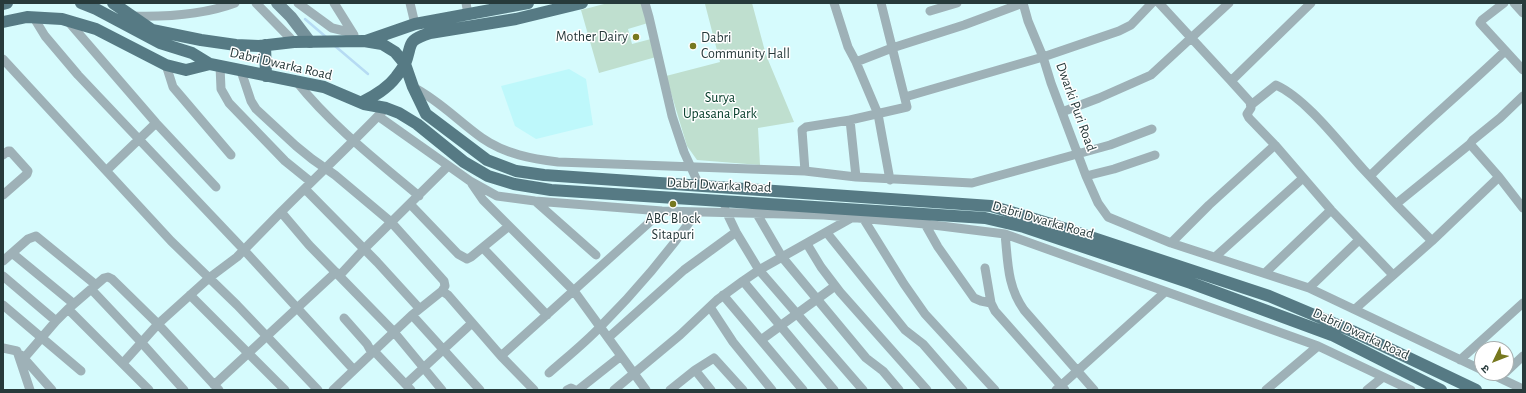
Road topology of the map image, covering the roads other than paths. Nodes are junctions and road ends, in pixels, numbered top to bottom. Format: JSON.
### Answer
{"nodes":[{"id":1,"x":7,"y":3,"type":"edge"},
{"id":2,"x":82,"y":3,"type":"edge"},
{"id":3,"x":113,"y":3,"type":"edge"},
{"id":4,"x":235,"y":3,"type":"edge"},
{"id":5,"x":256,"y":3,"type":"edge"},
{"id":6,"x":277,"y":3,"type":"edge"},
{"id":7,"x":298,"y":3,"type":"edge"},
{"id":8,"x":334,"y":3,"type":"edge"},
{"id":9,"x":410,"y":3,"type":"edge"},
{"id":10,"x":528,"y":3,"type":"edge"},
{"id":11,"x":582,"y":3,"type":"edge"},
{"id":12,"x":645,"y":3,"type":"edge"},
{"id":13,"x":834,"y":3,"type":"edge"},
{"id":14,"x":881,"y":3,"type":"edge"},
{"id":15,"x":957,"y":3,"type":"edge"},
{"id":16,"x":1023,"y":3,"type":"edge"},
{"id":17,"x":1152,"y":3,"type":"edge"},
{"id":18,"x":1159,"y":3,"type":"edge"},
{"id":19,"x":1229,"y":3,"type":"edge"},
{"id":20,"x":1311,"y":3,"type":"edge"},
{"id":21,"x":1504,"y":3,"type":"edge"},
{"id":22,"x":1514,"y":3,"type":"edge"},
{"id":23,"x":3,"y":4,"type":"edge"},
{"id":24,"x":467,"y":8,"type":"edge"},
{"id":25,"x":130,"y":11,"type":"edge"},
{"id":26,"x":930,"y":11,"type":"dead end"},
{"id":27,"x":1523,"y":13,"type":"edge"},
{"id":28,"x":34,"y":18,"type":"junction"},
{"id":29,"x":67,"y":20,"type":"junction"},
{"id":30,"x":3,"y":22,"type":"edge"},
{"id":31,"x":415,"y":24,"type":"junction"},
{"id":32,"x":1192,"y":38,"type":"junction"},
{"id":33,"x":357,"y":39,"type":"junction"},
{"id":34,"x":294,"y":42,"type":"junction"},
{"id":35,"x":312,"y":42,"type":"junction"},
{"id":36,"x":265,"y":45,"type":"junction"},
{"id":37,"x":890,"y":49,"type":"junction"},
{"id":38,"x":1505,"y":51,"type":"junction"},
{"id":39,"x":1043,"y":57,"type":"junction"},
{"id":40,"x":3,"y":59,"type":"edge"},
{"id":41,"x":856,"y":62,"type":"junction"},
{"id":42,"x":405,"y":64,"type":"junction"},
{"id":43,"x":166,"y":65,"type":"junction"},
{"id":44,"x":215,"y":65,"type":"junction"},
{"id":45,"x":1523,"y":70,"type":"edge"},
{"id":46,"x":242,"y":71,"type":"junction"},
{"id":47,"x":266,"y":76,"type":"junction"},
{"id":48,"x":296,"y":81,"type":"junction"},
{"id":49,"x":1231,"y":81,"type":"junction"},
{"id":50,"x":413,"y":87,"type":"junction"},
{"id":51,"x":1523,"y":96,"type":"edge"},
{"id":52,"x":905,"y":97,"type":"junction"},
{"id":53,"x":362,"y":102,"type":"junction"},
{"id":54,"x":1251,"y":105,"type":"junction"},
{"id":55,"x":382,"y":112,"type":"junction"},
{"id":56,"x":1062,"y":112,"type":"junction"},
{"id":57,"x":878,"y":114,"type":"junction"},
{"id":58,"x":850,"y":120,"type":"junction"},
{"id":59,"x":156,"y":123,"type":"junction"},
{"id":60,"x":1152,"y":129,"type":"dead end"},
{"id":61,"x":138,"y":139,"type":"junction"},
{"id":62,"x":354,"y":141,"type":"junction"},
{"id":63,"x":1470,"y":144,"type":"junction"},
{"id":64,"x":1275,"y":145,"type":"junction"},
{"id":65,"x":1078,"y":154,"type":"junction"},
{"id":66,"x":3,"y":155,"type":"edge"},
{"id":67,"x":231,"y":155,"type":"dead end"},
{"id":68,"x":1154,"y":155,"type":"dead end"},
{"id":69,"x":448,"y":166,"type":"junction"},
{"id":70,"x":691,"y":167,"type":"junction"},
{"id":71,"x":326,"y":169,"type":"junction"},
{"id":72,"x":107,"y":170,"type":"junction"},
{"id":73,"x":805,"y":171,"type":"junction"},
{"id":74,"x":1086,"y":176,"type":"junction"},
{"id":75,"x":1370,"y":176,"type":"junction"},
{"id":76,"x":856,"y":177,"type":"junction"},
{"id":77,"x":1499,"y":177,"type":"junction"},
{"id":78,"x":1303,"y":178,"type":"junction"},
{"id":79,"x":890,"y":180,"type":"junction"},
{"id":80,"x":470,"y":182,"type":"junction"},
{"id":81,"x":308,"y":185,"type":"junction"},
{"id":82,"x":699,"y":185,"type":"junction"},
{"id":83,"x":216,"y":187,"type":"dead end"},
{"id":84,"x":3,"y":195,"type":"edge"},
{"id":85,"x":419,"y":196,"type":"junction"},
{"id":86,"x":723,"y":200,"type":"junction"},
{"id":87,"x":536,"y":201,"type":"junction"},
{"id":88,"x":410,"y":204,"type":"junction"},
{"id":89,"x":1396,"y":204,"type":"junction"},
{"id":90,"x":1523,"y":208,"type":"edge"},
{"id":91,"x":1332,"y":210,"type":"junction"},
{"id":92,"x":662,"y":211,"type":"junction"},
{"id":93,"x":281,"y":212,"type":"junction"},
{"id":94,"x":697,"y":212,"type":"junction"},
{"id":95,"x":726,"y":213,"type":"junction"},
{"id":96,"x":757,"y":214,"type":"junction"},
{"id":97,"x":853,"y":217,"type":"junction"},
{"id":98,"x":863,"y":218,"type":"junction"},
{"id":99,"x":391,"y":222,"type":"junction"},
{"id":100,"x":925,"y":224,"type":"junction"},
{"id":101,"x":509,"y":226,"type":"junction"},
{"id":102,"x":736,"y":232,"type":"junction"},
{"id":103,"x":827,"y":233,"type":"junction"},
{"id":104,"x":1004,"y":234,"type":"junction"},
{"id":105,"x":1359,"y":240,"type":"junction"},
{"id":106,"x":1432,"y":241,"type":"junction"},
{"id":107,"x":1171,"y":243,"type":"junction"},
{"id":108,"x":807,"y":244,"type":"junction"},
{"id":109,"x":483,"y":248,"type":"junction"},
{"id":110,"x":364,"y":249,"type":"junction"},
{"id":111,"x":244,"y":250,"type":"junction"},
{"id":112,"x":12,"y":253,"type":"junction"},
{"id":113,"x":596,"y":255,"type":"dead end"},
{"id":114,"x":782,"y":257,"type":"junction"},
{"id":115,"x":1216,"y":257,"type":"junction"},
{"id":116,"x":3,"y":261,"type":"edge"},
{"id":117,"x":985,"y":268,"type":"dead end"},
{"id":118,"x":759,"y":270,"type":"junction"},
{"id":119,"x":1265,"y":273,"type":"junction"},
{"id":120,"x":196,"y":274,"type":"dead end"},
{"id":121,"x":338,"y":274,"type":"junction"},
{"id":122,"x":1394,"y":275,"type":"junction"},
{"id":123,"x":3,"y":276,"type":"edge"},
{"id":124,"x":209,"y":278,"type":"junction"},
{"id":125,"x":743,"y":281,"type":"junction"},
{"id":126,"x":835,"y":286,"type":"junction"},
{"id":127,"x":93,"y":287,"type":"junction"},
{"id":128,"x":1309,"y":288,"type":"junction"},
{"id":129,"x":442,"y":291,"type":"junction"},
{"id":130,"x":574,"y":291,"type":"junction"},
{"id":131,"x":1165,"y":292,"type":"junction"},
{"id":132,"x":190,"y":295,"type":"junction"},
{"id":133,"x":723,"y":295,"type":"junction"},
{"id":134,"x":817,"y":300,"type":"junction"},
{"id":135,"x":991,"y":303,"type":"junction"},
{"id":136,"x":1523,"y":303,"type":"edge"},
{"id":137,"x":3,"y":305,"type":"edge"},
{"id":138,"x":71,"y":307,"type":"junction"},
{"id":139,"x":710,"y":307,"type":"junction"},
{"id":140,"x":419,"y":308,"type":"junction"},
{"id":141,"x":296,"y":309,"type":"junction"},
{"id":142,"x":1355,"y":309,"type":"junction"},
{"id":143,"x":798,"y":313,"type":"junction"},
{"id":144,"x":412,"y":315,"type":"junction"},
{"id":145,"x":547,"y":315,"type":"junction"},
{"id":146,"x":344,"y":318,"type":"dead end"},
{"id":147,"x":56,"y":321,"type":"junction"},
{"id":148,"x":472,"y":323,"type":"junction"},
{"id":149,"x":158,"y":324,"type":"junction"},
{"id":150,"x":780,"y":326,"type":"junction"},
{"id":151,"x":600,"y":327,"type":"junction"},
{"id":152,"x":394,"y":332,"type":"junction"},
{"id":153,"x":267,"y":336,"type":"junction"},
{"id":154,"x":42,"y":338,"type":"junction"},
{"id":155,"x":608,"y":338,"type":"junction"},
{"id":156,"x":761,"y":340,"type":"junction"},
{"id":157,"x":141,"y":342,"type":"junction"},
{"id":158,"x":1318,"y":346,"type":"junction"},
{"id":159,"x":3,"y":348,"type":"edge"},
{"id":160,"x":443,"y":349,"type":"junction"},
{"id":161,"x":17,"y":351,"type":"junction"},
{"id":162,"x":373,"y":352,"type":"junction"},
{"id":163,"x":248,"y":353,"type":"junction"},
{"id":164,"x":501,"y":356,"type":"junction"},
{"id":165,"x":621,"y":356,"type":"junction"},
{"id":166,"x":1523,"y":356,"type":"edge"},
{"id":167,"x":25,"y":357,"type":"junction"},
{"id":168,"x":1460,"y":360,"type":"junction"},
{"id":169,"x":123,"y":363,"type":"junction"},
{"id":170,"x":1514,"y":365,"type":"edge"},
{"id":171,"x":1474,"y":366,"type":"edge"},
{"id":172,"x":424,"y":367,"type":"junction"},
{"id":173,"x":354,"y":370,"type":"junction"},
{"id":174,"x":695,"y":370,"type":"junction"},
{"id":175,"x":81,"y":371,"type":"dead end"},
{"id":176,"x":1077,"y":371,"type":"junction"},
{"id":177,"x":549,"y":374,"type":"dead end"},
{"id":178,"x":634,"y":374,"type":"junction"},
{"id":179,"x":1383,"y":376,"type":"junction"},
{"id":180,"x":1513,"y":381,"type":"edge"},
{"id":181,"x":216,"y":387,"type":"edge"},
{"id":182,"x":409,"y":387,"type":"edge"},
{"id":183,"x":1061,"y":388,"type":"edge"},
{"id":184,"x":336,"y":389,"type":"edge"},
{"id":185,"x":1523,"y":389,"type":"edge"},
{"id":186,"x":30,"y":390,"type":"edge"},
{"id":187,"x":52,"y":390,"type":"edge"},
{"id":188,"x":150,"y":390,"type":"edge"},
{"id":189,"x":184,"y":390,"type":"edge"},
{"id":190,"x":285,"y":390,"type":"edge"},
{"id":191,"x":318,"y":390,"type":"edge"},
{"id":192,"x":442,"y":390,"type":"edge"},
{"id":193,"x":480,"y":390,"type":"edge"},
{"id":194,"x":534,"y":390,"type":"edge"},
{"id":195,"x":566,"y":390,"type":"edge"},
{"id":196,"x":575,"y":390,"type":"edge"},
{"id":197,"x":578,"y":390,"type":"edge"},
{"id":198,"x":614,"y":390,"type":"edge"},
{"id":199,"x":646,"y":390,"type":"edge"},
{"id":200,"x":670,"y":390,"type":"edge"},
{"id":201,"x":711,"y":390,"type":"edge"},
{"id":202,"x":743,"y":390,"type":"edge"},
{"id":203,"x":772,"y":390,"type":"edge"},
{"id":204,"x":803,"y":390,"type":"edge"},
{"id":205,"x":834,"y":390,"type":"edge"},
{"id":206,"x":863,"y":390,"type":"edge"},
{"id":207,"x":899,"y":390,"type":"edge"},
{"id":208,"x":927,"y":390,"type":"edge"},
{"id":209,"x":963,"y":390,"type":"edge"},
{"id":210,"x":995,"y":390,"type":"edge"},
{"id":211,"x":1094,"y":390,"type":"edge"},
{"id":212,"x":1266,"y":390,"type":"edge"},
{"id":213,"x":1367,"y":390,"type":"edge"},
{"id":214,"x":1411,"y":390,"type":"edge"},
{"id":215,"x":1441,"y":390,"type":"edge"},
{"id":216,"x":1476,"y":390,"type":"edge"}],
"edges":[{"from":1,"to":23,"type":"main road"},
{"from":2,"to":44,"type":"main road"},
{"from":3,"to":25,"type":"main road"},
{"from":4,"to":25,"type":"street"},
{"from":5,"to":34,"type":"street"},
{"from":6,"to":35,"type":"street"},
{"from":7,"to":33,"type":"street"},
{"from":8,"to":33,"type":"street"},
{"from":9,"to":31,"type":"street"},
{"from":10,"to":24,"type":"main road"},
{"from":11,"to":42,"type":"main road"},
{"from":12,"to":70,"type":"street"},
{"from":13,"to":41,"type":"street"},
{"from":14,"to":37,"type":"street"},
{"from":15,"to":26,"type":"street"},
{"from":16,"to":37,"type":"street"},
{"from":16,"to":39,"type":"street","name":"Dwarki Puri Road"},
{"from":17,"to":39,"type":"street"},
{"from":18,"to":32,"type":"street"},
{"from":19,"to":32,"type":"street"},
{"from":20,"to":49,"type":"street"},
{"from":21,"to":38,"type":"street"},
{"from":22,"to":27,"type":"street"},
{"from":24,"to":31,"type":"main road"},
{"from":25,"to":36,"type":"main road"},
{"from":28,"to":29,"type":"main road","name":"Dabri Dwarka Road"},
{"from":28,"to":30,"type":"main road","name":"Dabri Dwarka Road"},
{"from":28,"to":61,"type":"street"},
{"from":29,"to":43,"type":"main road","name":"Dabri Dwarka Road"},
{"from":29,"to":59,"type":"street"},
{"from":31,"to":33,"type":"main road"},
{"from":32,"to":49,"type":"street"},
{"from":32,"to":56,"type":"street"},
{"from":33,"to":35,"type":"main road"},
{"from":33,"to":42,"type":"main road","name":"Dabri Dwarka Road"},
{"from":34,"to":35,"type":"main road"},
{"from":34,"to":36,"type":"main road"},
{"from":36,"to":47,"type":"main road"},
{"from":37,"to":41,"type":"street"},
{"from":37,"to":52,"type":"street"},
{"from":38,"to":45,"type":"street"},
{"from":38,"to":75,"type":"street"},
{"from":39,"to":52,"type":"street"},
{"from":39,"to":56,"type":"street","name":"Dwarki Puri Road"},
{"from":40,"to":72,"type":"street"},
{"from":41,"to":57,"type":"street"},
{"from":42,"to":50,"type":"main road","name":"Dabri Dwarka Road"},
{"from":42,"to":53,"type":"main road"},
{"from":43,"to":44,"type":"main road","name":"Dabri Dwarka Road"},
{"from":43,"to":67,"type":"street"},
{"from":44,"to":46,"type":"main road","name":"Dabri Dwarka Road"},
{"from":44,"to":81,"type":"street"},
{"from":46,"to":47,"type":"main road","name":"Dabri Dwarka Road"},
{"from":46,"to":71,"type":"street"},
{"from":47,"to":48,"type":"main road","name":"Dabri Dwarka Road"},
{"from":48,"to":53,"type":"main road","name":"Dabri Dwarka Road"},
{"from":48,"to":62,"type":"street"},
{"from":49,"to":54,"type":"street"},
{"from":50,"to":70,"type":"street"},
{"from":50,"to":82,"type":"main road","name":"Dabri Dwarka Road"},
{"from":51,"to":63,"type":"street"},
{"from":52,"to":57,"type":"street"},
{"from":53,"to":55,"type":"main road","name":"Dabri Dwarka Road"},
{"from":54,"to":64,"type":"street"},
{"from":54,"to":75,"type":"street"},
{"from":55,"to":62,"type":"street"},
{"from":55,"to":69,"type":"street"},
{"from":55,"to":86,"type":"main road","name":"Dabri Dwarka Road"},
{"from":56,"to":65,"type":"street","name":"Dwarki Puri Road"},
{"from":57,"to":58,"type":"street"},
{"from":57,"to":79,"type":"street"},
{"from":58,"to":73,"type":"street"},
{"from":58,"to":76,"type":"street"},
{"from":59,"to":61,"type":"street"},
{"from":59,"to":83,"type":"street"},
{"from":60,"to":65,"type":"street"},
{"from":61,"to":72,"type":"street"},
{"from":61,"to":111,"type":"street"},
{"from":62,"to":71,"type":"street"},
{"from":62,"to":85,"type":"street"},
{"from":63,"to":77,"type":"street"},
{"from":63,"to":89,"type":"street"},
{"from":64,"to":78,"type":"street"},
{"from":64,"to":107,"type":"street"},
{"from":65,"to":74,"type":"street","name":"Dwarki Puri Road"},
{"from":65,"to":79,"type":"street"},
{"from":66,"to":84,"type":"street"},
{"from":68,"to":74,"type":"street"},
{"from":69,"to":80,"type":"street"},
{"from":69,"to":85,"type":"street"},
{"from":70,"to":73,"type":"street"},
{"from":70,"to":82,"type":"street"},
{"from":71,"to":81,"type":"street"},
{"from":71,"to":99,"type":"street"},
{"from":72,"to":124,"type":"street"},
{"from":73,"to":76,"type":"street"},
{"from":74,"to":107,"type":"street","name":"Dwarki Puri Road"},
{"from":75,"to":89,"type":"street"},
{"from":76,"to":79,"type":"street"},
{"from":77,"to":90,"type":"street"},
{"from":77,"to":106,"type":"street"},
{"from":78,"to":91,"type":"street"},
{"from":78,"to":115,"type":"street"},
{"from":80,"to":87,"type":"street"},
{"from":80,"to":101,"type":"street"},
{"from":81,"to":93,"type":"street"},
{"from":81,"to":110,"type":"street"},
{"from":82,"to":216,"type":"main road","name":"Dabri Dwarka Road"},
{"from":85,"to":88,"type":"street"},
{"from":86,"to":95,"type":"street"},
{"from":86,"to":215,"type":"main road","name":"Dabri Dwarka Road"},
{"from":87,"to":92,"type":"street"},
{"from":87,"to":113,"type":"street"},
{"from":88,"to":99,"type":"street"},
{"from":88,"to":109,"type":"street"},
{"from":89,"to":106,"type":"street"},
{"from":91,"to":105,"type":"street"},
{"from":91,"to":119,"type":"street"},
{"from":92,"to":94,"type":"street"},
{"from":92,"to":130,"type":"street"},
{"from":93,"to":111,"type":"street"},
{"from":93,"to":121,"type":"street"},
{"from":94,"to":95,"type":"street"},
{"from":94,"to":151,"type":"street"},
{"from":95,"to":96,"type":"street"},
{"from":95,"to":102,"type":"street"},
{"from":96,"to":97,"type":"street"},
{"from":96,"to":114,"type":"street"},
{"from":97,"to":98,"type":"street"},
{"from":97,"to":103,"type":"street"},
{"from":98,"to":100,"type":"street"},
{"from":98,"to":210,"type":"street"},
{"from":99,"to":110,"type":"street"},
{"from":99,"to":129,"type":"street"},
{"from":100,"to":104,"type":"street"},
{"from":100,"to":135,"type":"street"},
{"from":101,"to":109,"type":"street"},
{"from":101,"to":130,"type":"street"},
{"from":102,"to":118,"type":"street"},
{"from":102,"to":155,"type":"street"},
{"from":103,"to":108,"type":"street"},
{"from":103,"to":209,"type":"street"},
{"from":104,"to":131,"type":"street"},
{"from":104,"to":176,"type":"street"},
{"from":105,"to":122,"type":"street"},
{"from":105,"to":128,"type":"street"},
{"from":106,"to":122,"type":"street"},
{"from":107,"to":115,"type":"street"},
{"from":108,"to":114,"type":"street"},
{"from":108,"to":126,"type":"street"},
{"from":109,"to":145,"type":"street"},
{"from":110,"to":121,"type":"street"},
{"from":110,"to":140,"type":"street"},
{"from":111,"to":124,"type":"street"},
{"from":111,"to":141,"type":"street"},
{"from":112,"to":116,"type":"street"},
{"from":112,"to":127,"type":"street"},
{"from":112,"to":138,"type":"street"},
{"from":114,"to":118,"type":"street"},
{"from":114,"to":134,"type":"street"},
{"from":115,"to":119,"type":"street"},
{"from":117,"to":135,"type":"street"},
{"from":118,"to":125,"type":"street"},
{"from":118,"to":143,"type":"street"},
{"from":119,"to":128,"type":"street"},
{"from":120,"to":124,"type":"street"},
{"from":121,"to":141,"type":"street"},
{"from":121,"to":152,"type":"street"},
{"from":122,"to":142,"type":"street"},
{"from":123,"to":147,"type":"street"},
{"from":124,"to":132,"type":"street"},
{"from":124,"to":153,"type":"street"},
{"from":125,"to":133,"type":"street"},
{"from":125,"to":150,"type":"street"},
{"from":126,"to":134,"type":"street"},
{"from":126,"to":208,"type":"street"},
{"from":127,"to":138,"type":"street"},
{"from":127,"to":149,"type":"street"},
{"from":127,"to":157,"type":"street"},
{"from":128,"to":142,"type":"street"},
{"from":129,"to":140,"type":"street"},
{"from":129,"to":148,"type":"street"},
{"from":130,"to":145,"type":"street"},
{"from":130,"to":151,"type":"street"},
{"from":131,"to":158,"type":"street"},
{"from":131,"to":176,"type":"street"},
{"from":132,"to":149,"type":"street"},
{"from":132,"to":163,"type":"street"},
{"from":133,"to":139,"type":"street"},
{"from":133,"to":156,"type":"street"},
{"from":134,"to":143,"type":"street"},
{"from":134,"to":207,"type":"street"},
{"from":135,"to":183,"type":"street"},
{"from":136,"to":168,"type":"street"},
{"from":137,"to":154,"type":"street"},
{"from":138,"to":147,"type":"street"},
{"from":138,"to":169,"type":"street"},
{"from":139,"to":178,"type":"street"},
{"from":139,"to":203,"type":"street"},
{"from":140,"to":144,"type":"street"},
{"from":141,"to":153,"type":"street"},
{"from":141,"to":173,"type":"street"},
{"from":142,"to":168,"type":"street"},
{"from":143,"to":150,"type":"street"},
{"from":143,"to":206,"type":"street"},
{"from":144,"to":152,"type":"street"},
{"from":144,"to":160,"type":"street"},
{"from":145,"to":164,"type":"street"},
{"from":146,"to":162,"type":"street"},
{"from":147,"to":154,"type":"street"},
{"from":148,"to":160,"type":"street"},
{"from":148,"to":164,"type":"street"},
{"from":149,"to":157,"type":"street"},
{"from":149,"to":181,"type":"street"},
{"from":150,"to":156,"type":"street"},
{"from":150,"to":205,"type":"street"},
{"from":151,"to":155,"type":"street"},
{"from":151,"to":177,"type":"street"},
{"from":152,"to":162,"type":"street"},
{"from":152,"to":172,"type":"street"},
{"from":153,"to":163,"type":"street"},
{"from":153,"to":191,"type":"street"},
{"from":154,"to":167,"type":"street"},
{"from":154,"to":175,"type":"street"},
{"from":155,"to":165,"type":"street"},
{"from":156,"to":204,"type":"street"},
{"from":157,"to":169,"type":"street"},
{"from":157,"to":189,"type":"street"},
{"from":158,"to":179,"type":"street"},
{"from":158,"to":212,"type":"street"},
{"from":159,"to":161,"type":"street"},
{"from":160,"to":172,"type":"street"},
{"from":160,"to":193,"type":"street"},
{"from":161,"to":167,"type":"street"},
{"from":161,"to":186,"type":"street"},
{"from":162,"to":173,"type":"street"},
{"from":162,"to":182,"type":"street"},
{"from":163,"to":181,"type":"street"},
{"from":163,"to":190,"type":"street"},
{"from":164,"to":194,"type":"street"},
{"from":165,"to":178,"type":"street"},
{"from":165,"to":197,"type":"street"},
{"from":166,"to":170,"type":"street"},
{"from":167,"to":187,"type":"street"},
{"from":168,"to":171,"type":"street"},
{"from":169,"to":188,"type":"street"},
{"from":172,"to":182,"type":"street"},
{"from":172,"to":192,"type":"street"},
{"from":173,"to":184,"type":"street"},
{"from":174,"to":200,"type":"street"},
{"from":174,"to":201,"type":"street"},
{"from":174,"to":202,"type":"street"},
{"from":176,"to":183,"type":"street"},
{"from":176,"to":211,"type":"street"},
{"from":178,"to":198,"type":"street"},
{"from":178,"to":199,"type":"street"},
{"from":179,"to":213,"type":"street"},
{"from":179,"to":214,"type":"street"},
{"from":180,"to":185,"type":"street"},
{"from":195,"to":196,"type":"street"}]}
